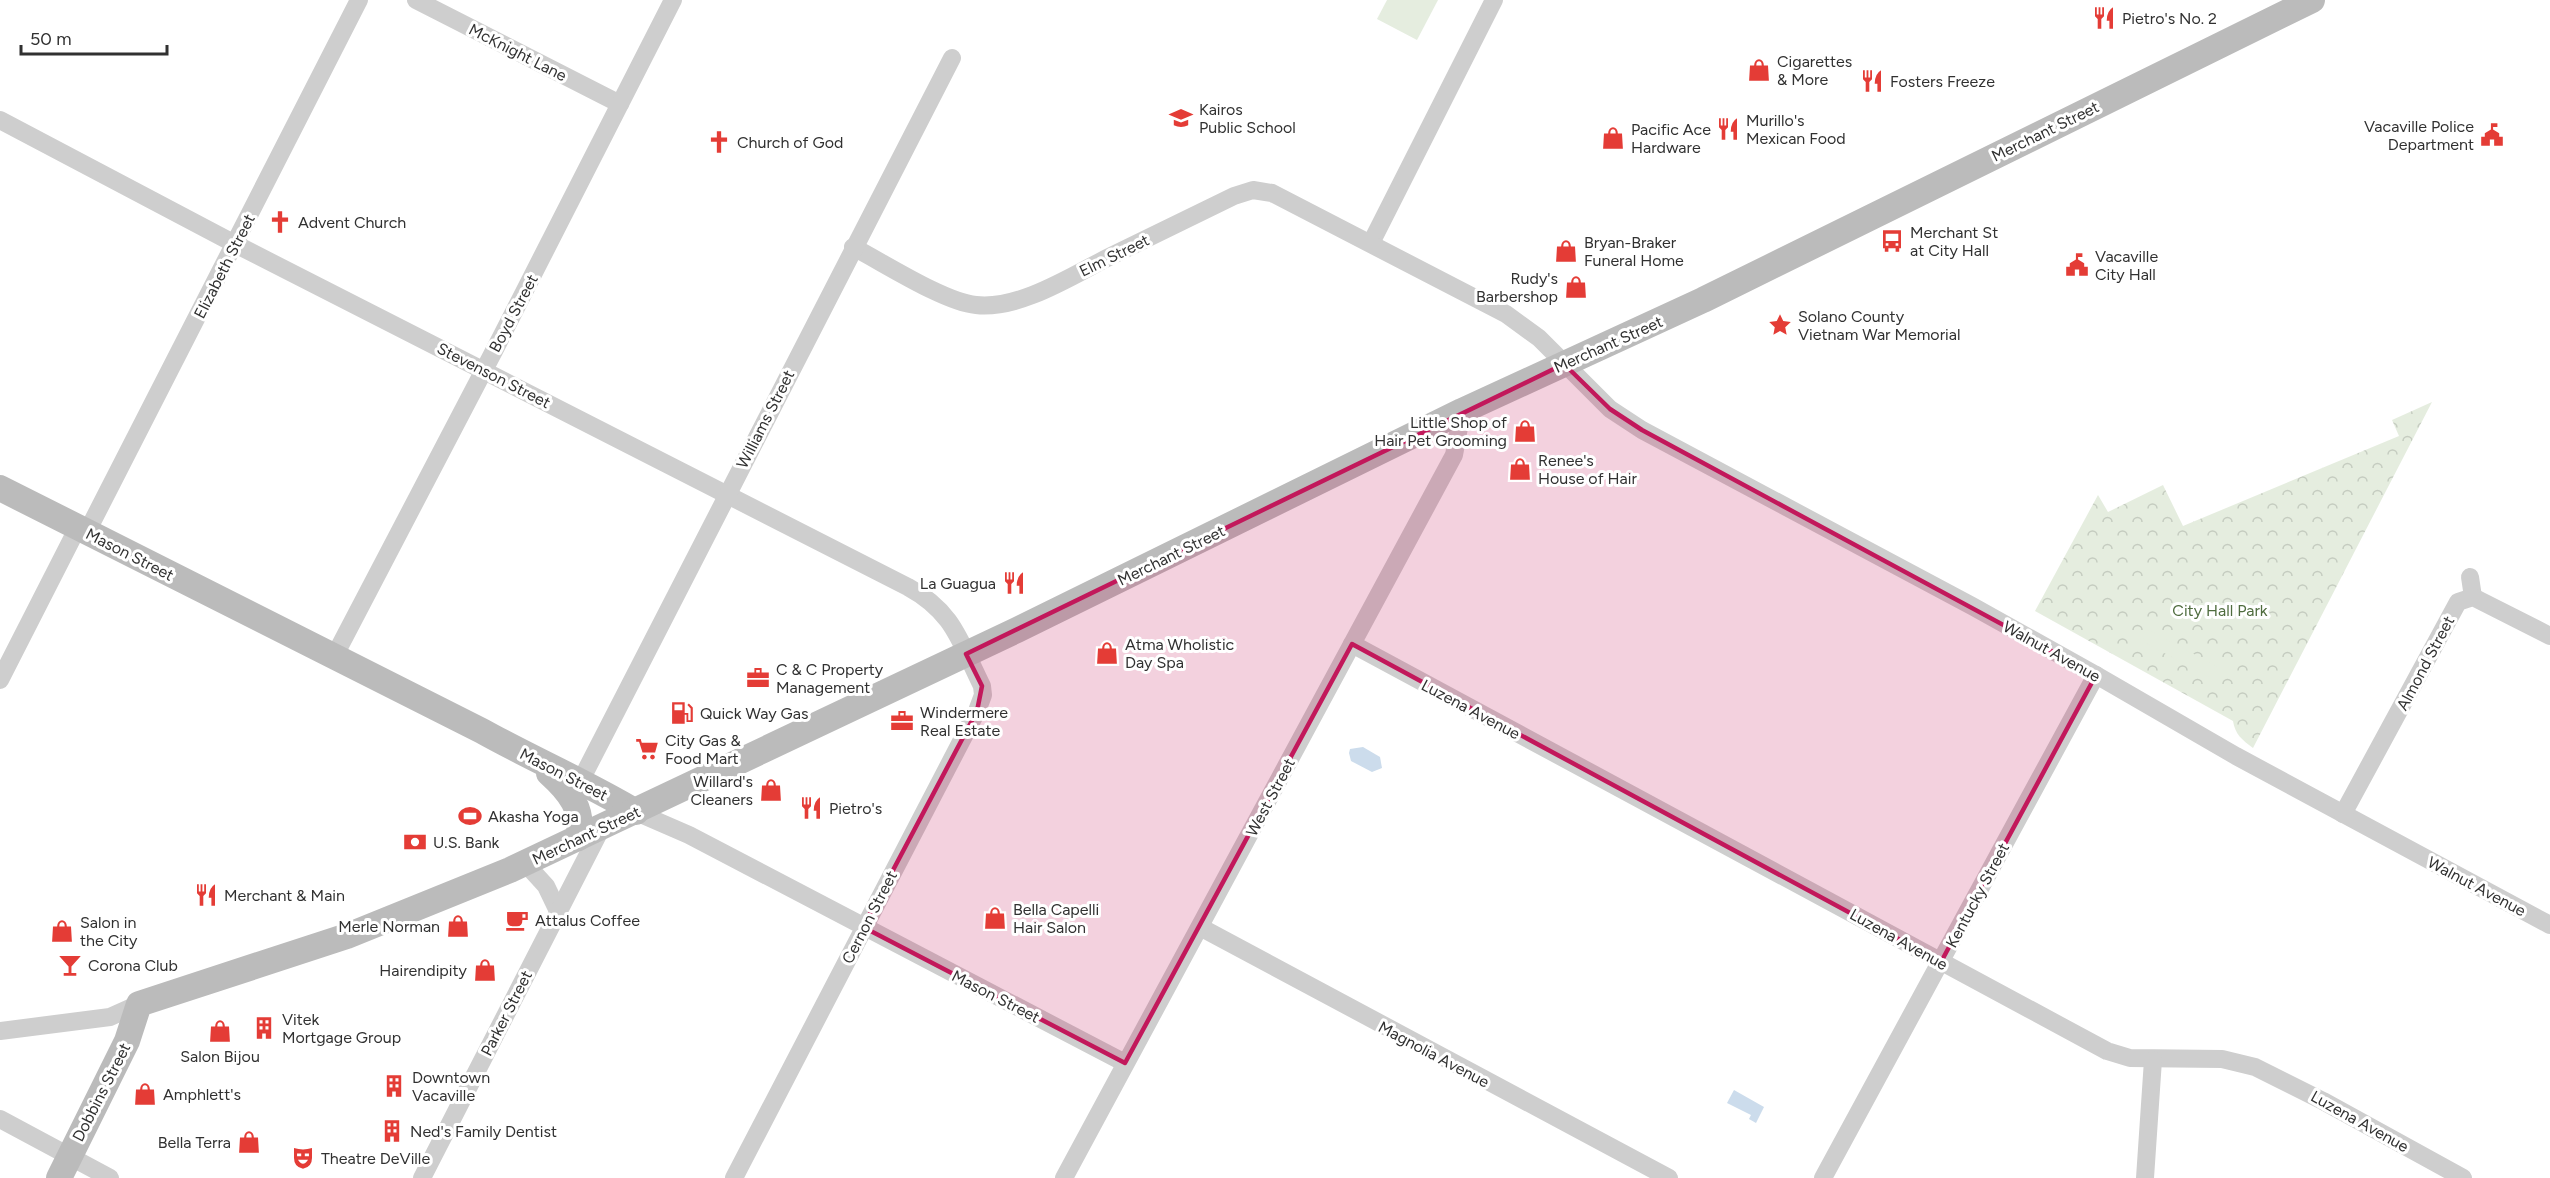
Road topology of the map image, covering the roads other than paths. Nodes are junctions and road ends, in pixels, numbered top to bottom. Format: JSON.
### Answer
{"nodes":[{"id":1,"x":359,"y":0,"type":"edge"},
{"id":2,"x":416,"y":0,"type":"edge"},
{"id":3,"x":673,"y":0,"type":"edge"},
{"id":4,"x":1494,"y":0,"type":"edge"},
{"id":5,"x":2312,"y":0,"type":"edge"},
{"id":6,"x":952,"y":58,"type":"dead end"},
{"id":7,"x":620,"y":104,"type":"junction"},
{"id":8,"x":0,"y":120,"type":"edge"},
{"id":9,"x":1371,"y":243,"type":"junction"},
{"id":10,"x":235,"y":244,"type":"junction"},
{"id":11,"x":853,"y":247,"type":"junction"},
{"id":12,"x":1564,"y":364,"type":"junction"},
{"id":13,"x":483,"y":369,"type":"junction"},
{"id":14,"x":1462,"y":411,"type":"junction"},
{"id":15,"x":0,"y":488,"type":"edge"},
{"id":16,"x":727,"y":494,"type":"junction"},
{"id":17,"x":83,"y":530,"type":"junction"},
{"id":18,"x":2470,"y":577,"type":"dead end"},
{"id":19,"x":2473,"y":597,"type":"junction"},
{"id":20,"x":2550,"y":636,"type":"edge"},
{"id":21,"x":1352,"y":644,"type":"junction"},
{"id":22,"x":966,"y":654,"type":"junction"},
{"id":23,"x":334,"y":657,"type":"junction"},
{"id":24,"x":2096,"y":675,"type":"junction"},
{"id":25,"x":0,"y":680,"type":"edge"},
{"id":26,"x":538,"y":762,"type":"junction"},
{"id":27,"x":580,"y":782,"type":"junction"},
{"id":28,"x":636,"y":812,"type":"junction"},
{"id":29,"x":2343,"y":814,"type":"junction"},
{"id":30,"x":602,"y":827,"type":"junction"},
{"id":31,"x":578,"y":838,"type":"junction"},
{"id":32,"x":525,"y":863,"type":"junction"},
{"id":33,"x":558,"y":911,"type":"junction"},
{"id":34,"x":2550,"y":925,"type":"edge"},
{"id":35,"x":863,"y":927,"type":"junction"},
{"id":36,"x":1200,"y":927,"type":"junction"},
{"id":37,"x":1941,"y":962,"type":"junction"},
{"id":38,"x":139,"y":1004,"type":"junction"},
{"id":39,"x":0,"y":1031,"type":"edge"},
{"id":40,"x":2153,"y":1060,"type":"junction"},
{"id":41,"x":1125,"y":1063,"type":"junction"},
{"id":42,"x":0,"y":1119,"type":"edge"},
{"id":43,"x":64,"y":1167,"type":"edge"},
{"id":44,"x":110,"y":1178,"type":"edge"},
{"id":45,"x":422,"y":1178,"type":"edge"},
{"id":46,"x":734,"y":1178,"type":"edge"},
{"id":47,"x":1064,"y":1178,"type":"edge"},
{"id":48,"x":1669,"y":1178,"type":"edge"},
{"id":49,"x":1823,"y":1178,"type":"edge"},
{"id":50,"x":2145,"y":1178,"type":"edge"},
{"id":51,"x":2463,"y":1178,"type":"edge"}],
"edges":[{"from":1,"to":10,"type":"street","name":"Elizabeth Street"},
{"from":2,"to":7,"type":"street","name":"McKnight Lane"},
{"from":3,"to":7,"type":"street","name":"Boyd Street"},
{"from":4,"to":9,"type":"street"},
{"from":5,"to":12,"type":"main road","name":"Merchant Street"},
{"from":6,"to":11,"type":"street","name":"Williams Street"},
{"from":7,"to":13,"type":"street","name":"Boyd Street"},
{"from":8,"to":10,"type":"street","name":"Stevenson Street"},
{"from":9,"to":11,"type":"street","name":"Elm Street"},
{"from":9,"to":12,"type":"street","name":"Elm Street"},
{"from":10,"to":13,"type":"street","name":"Stevenson Street"},
{"from":10,"to":17,"type":"street","name":"Elizabeth Street"},
{"from":11,"to":16,"type":"street","name":"Williams Street"},
{"from":12,"to":14,"type":"main road","name":"Merchant Street"},
{"from":12,"to":24,"type":"street","name":"Walnut Avenue"},
{"from":13,"to":16,"type":"street","name":"Stevenson Street"},
{"from":13,"to":23,"type":"street","name":"Boyd Street"},
{"from":14,"to":21,"type":"street","name":"West Street"},
{"from":14,"to":22,"type":"main road","name":"Merchant Street"},
{"from":15,"to":17,"type":"main road","name":"Mason Street"},
{"from":16,"to":22,"type":"street","name":"Stevenson Street"},
{"from":16,"to":27,"type":"street","name":"Williams Street"},
{"from":17,"to":23,"type":"main road","name":"Mason Street"},
{"from":17,"to":25,"type":"street","name":"Elizabeth Street"},
{"from":18,"to":19,"type":"street"},
{"from":19,"to":20,"type":"street"},
{"from":19,"to":29,"type":"street","name":"Almond Street"},
{"from":21,"to":36,"type":"street","name":"West Street"},
{"from":21,"to":37,"type":"street","name":"Luzena Avenue"},
{"from":22,"to":28,"type":"main road","name":"Merchant Street"},
{"from":22,"to":35,"type":"street","name":"Cernon Street"},
{"from":23,"to":26,"type":"main road","name":"Mason Street"},
{"from":24,"to":29,"type":"street","name":"Walnut Avenue"},
{"from":24,"to":37,"type":"street","name":"Kentucky Street"},
{"from":26,"to":27,"type":"main road","name":"Mason Street"},
{"from":26,"to":31,"type":"main road"},
{"from":27,"to":28,"type":"main road","name":"Mason Street"},
{"from":28,"to":30,"type":"main road","name":"Merchant Street"},
{"from":28,"to":35,"type":"street","name":"Mason Street"},
{"from":29,"to":34,"type":"street","name":"Walnut Avenue"},
{"from":30,"to":31,"type":"main road","name":"Merchant Street"},
{"from":30,"to":33,"type":"street","name":"Parker Street"},
{"from":31,"to":32,"type":"main road","name":"Merchant Street"},
{"from":32,"to":33,"type":"street"},
{"from":32,"to":38,"type":"main road","name":"Merchant Street"},
{"from":33,"to":45,"type":"street","name":"Parker Street"},
{"from":35,"to":41,"type":"street","name":"Mason Street"},
{"from":35,"to":46,"type":"street","name":"Cernon Street"},
{"from":36,"to":41,"type":"street","name":"West Street"},
{"from":36,"to":48,"type":"street","name":"Magnolia Avenue"},
{"from":37,"to":40,"type":"street","name":"Luzena Avenue"},
{"from":37,"to":49,"type":"street","name":"Kentucky Street"},
{"from":38,"to":39,"type":"street","name":"Merchant Street"},
{"from":38,"to":43,"type":"main road","name":"Dobbins Street"},
{"from":40,"to":50,"type":"street"},
{"from":40,"to":51,"type":"street","name":"Luzena Avenue"},
{"from":41,"to":47,"type":"street","name":"West Street"},
{"from":42,"to":43,"type":"street"},
{"from":43,"to":44,"type":"street"}]}
